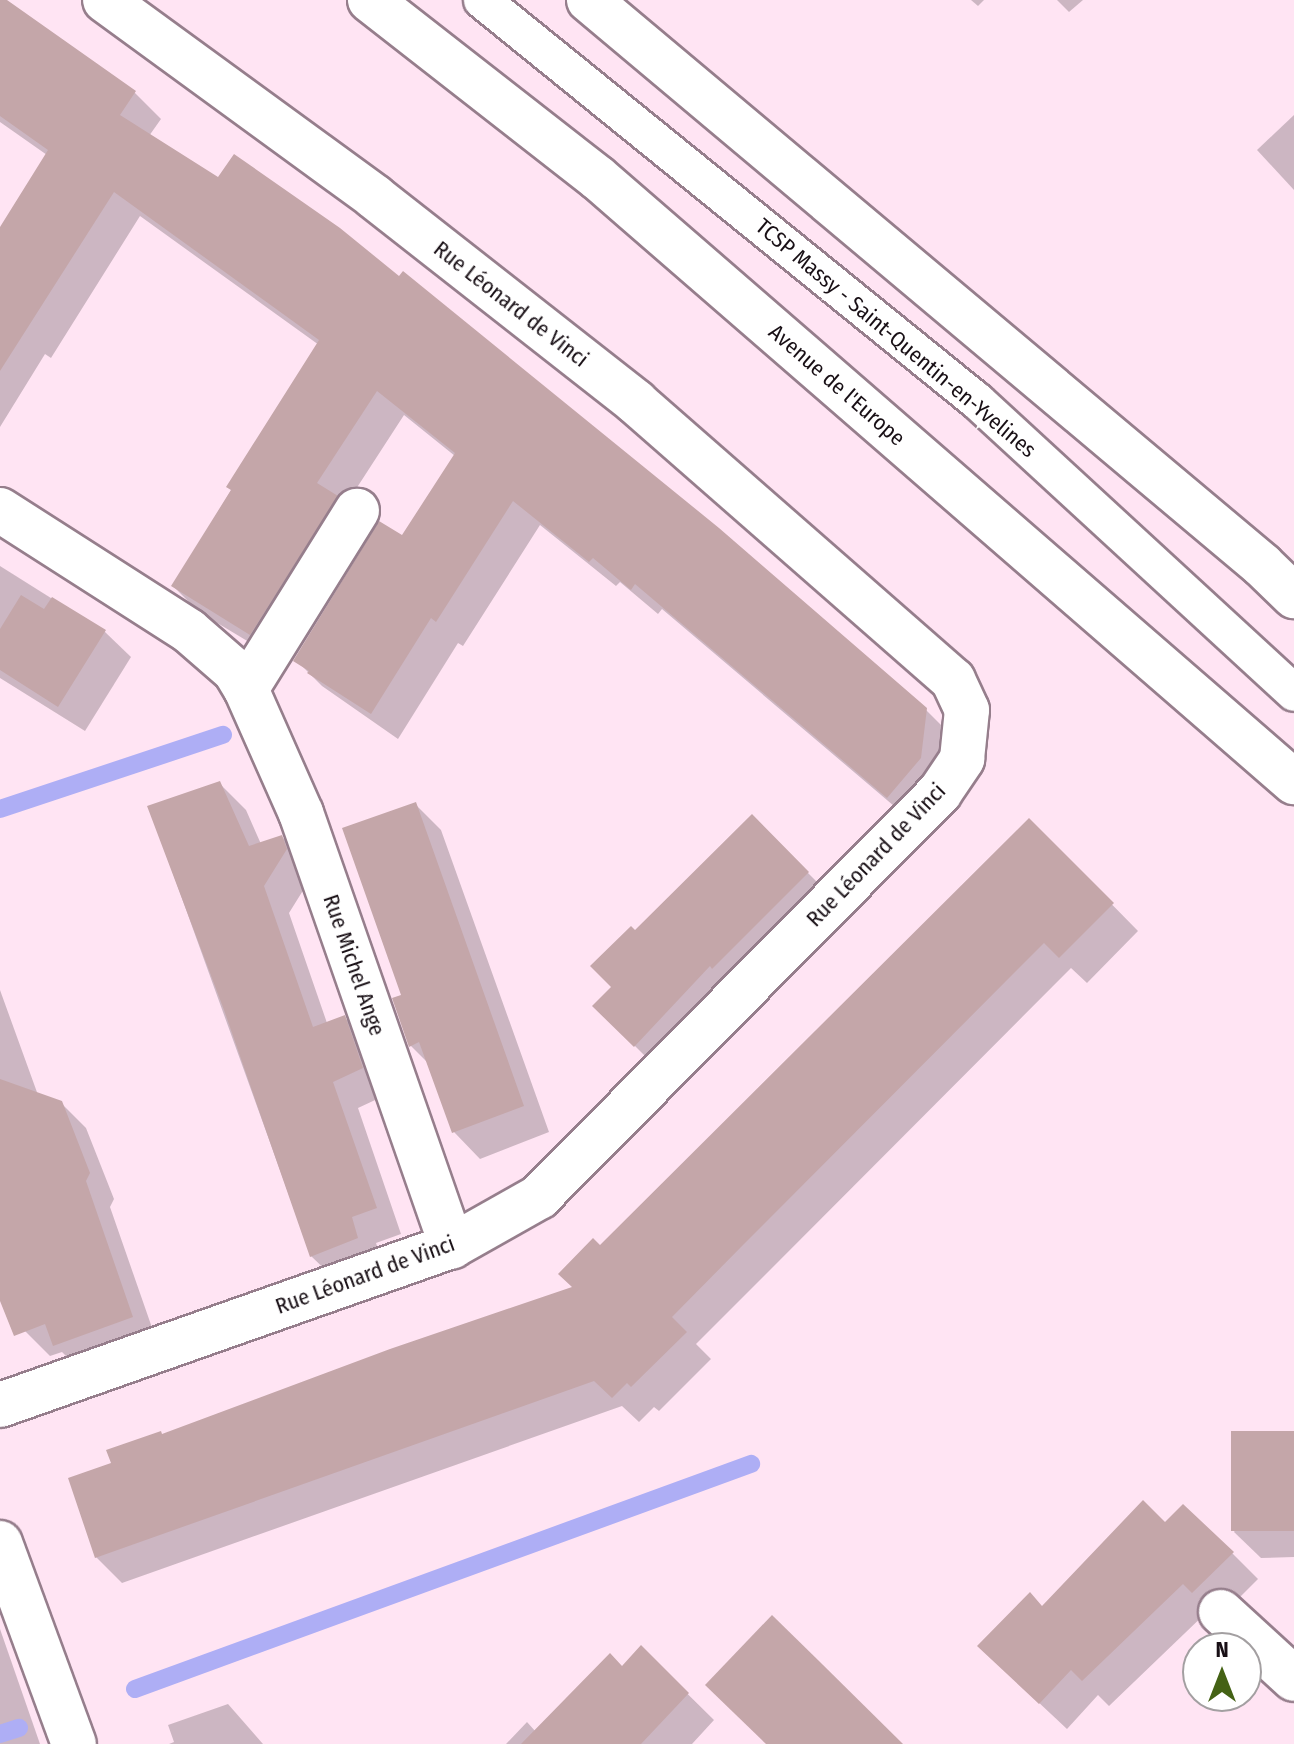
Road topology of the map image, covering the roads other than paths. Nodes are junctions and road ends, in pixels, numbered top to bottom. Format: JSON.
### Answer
{"nodes":[{"id":1,"x":105,"y":0,"type":"edge"},
{"id":2,"x":370,"y":0,"type":"edge"},
{"id":3,"x":482,"y":0,"type":"edge"},
{"id":4,"x":589,"y":0,"type":"edge"},
{"id":5,"x":0,"y":510,"type":"edge"},
{"id":6,"x":357,"y":511,"type":"dead end"},
{"id":7,"x":1294,"y":596,"type":"edge"},
{"id":8,"x":246,"y":689,"type":"junction"},
{"id":9,"x":1294,"y":693,"type":"edge"},
{"id":10,"x":1294,"y":782,"type":"edge"},
{"id":11,"x":452,"y":1246,"type":"junction"},
{"id":12,"x":0,"y":1405,"type":"edge"},
{"id":13,"x":0,"y":1543,"type":"edge"},
{"id":14,"x":1221,"y":1612,"type":"dead end"},
{"id":15,"x":1294,"y":1679,"type":"edge"},
{"id":16,"x":74,"y":1744,"type":"edge"}],
"edges":[{"from":1,"to":11,"type":"street","name":"Rue Léonard de Vinci"},
{"from":2,"to":10,"type":"street","name":"Avenue de l'Europe"},
{"from":3,"to":9,"type":"lane","name":"TCSP Massy - Saint-Quentin-en-Yvelines"},
{"from":4,"to":7,"type":"street"},
{"from":5,"to":8,"type":"street","name":"Rue Michel Ange"},
{"from":6,"to":8,"type":"street"},
{"from":8,"to":11,"type":"street","name":"Rue Michel Ange"},
{"from":11,"to":12,"type":"street","name":"Rue Léonard de Vinci"},
{"from":13,"to":16,"type":"street"},
{"from":14,"to":15,"type":"street"}]}
